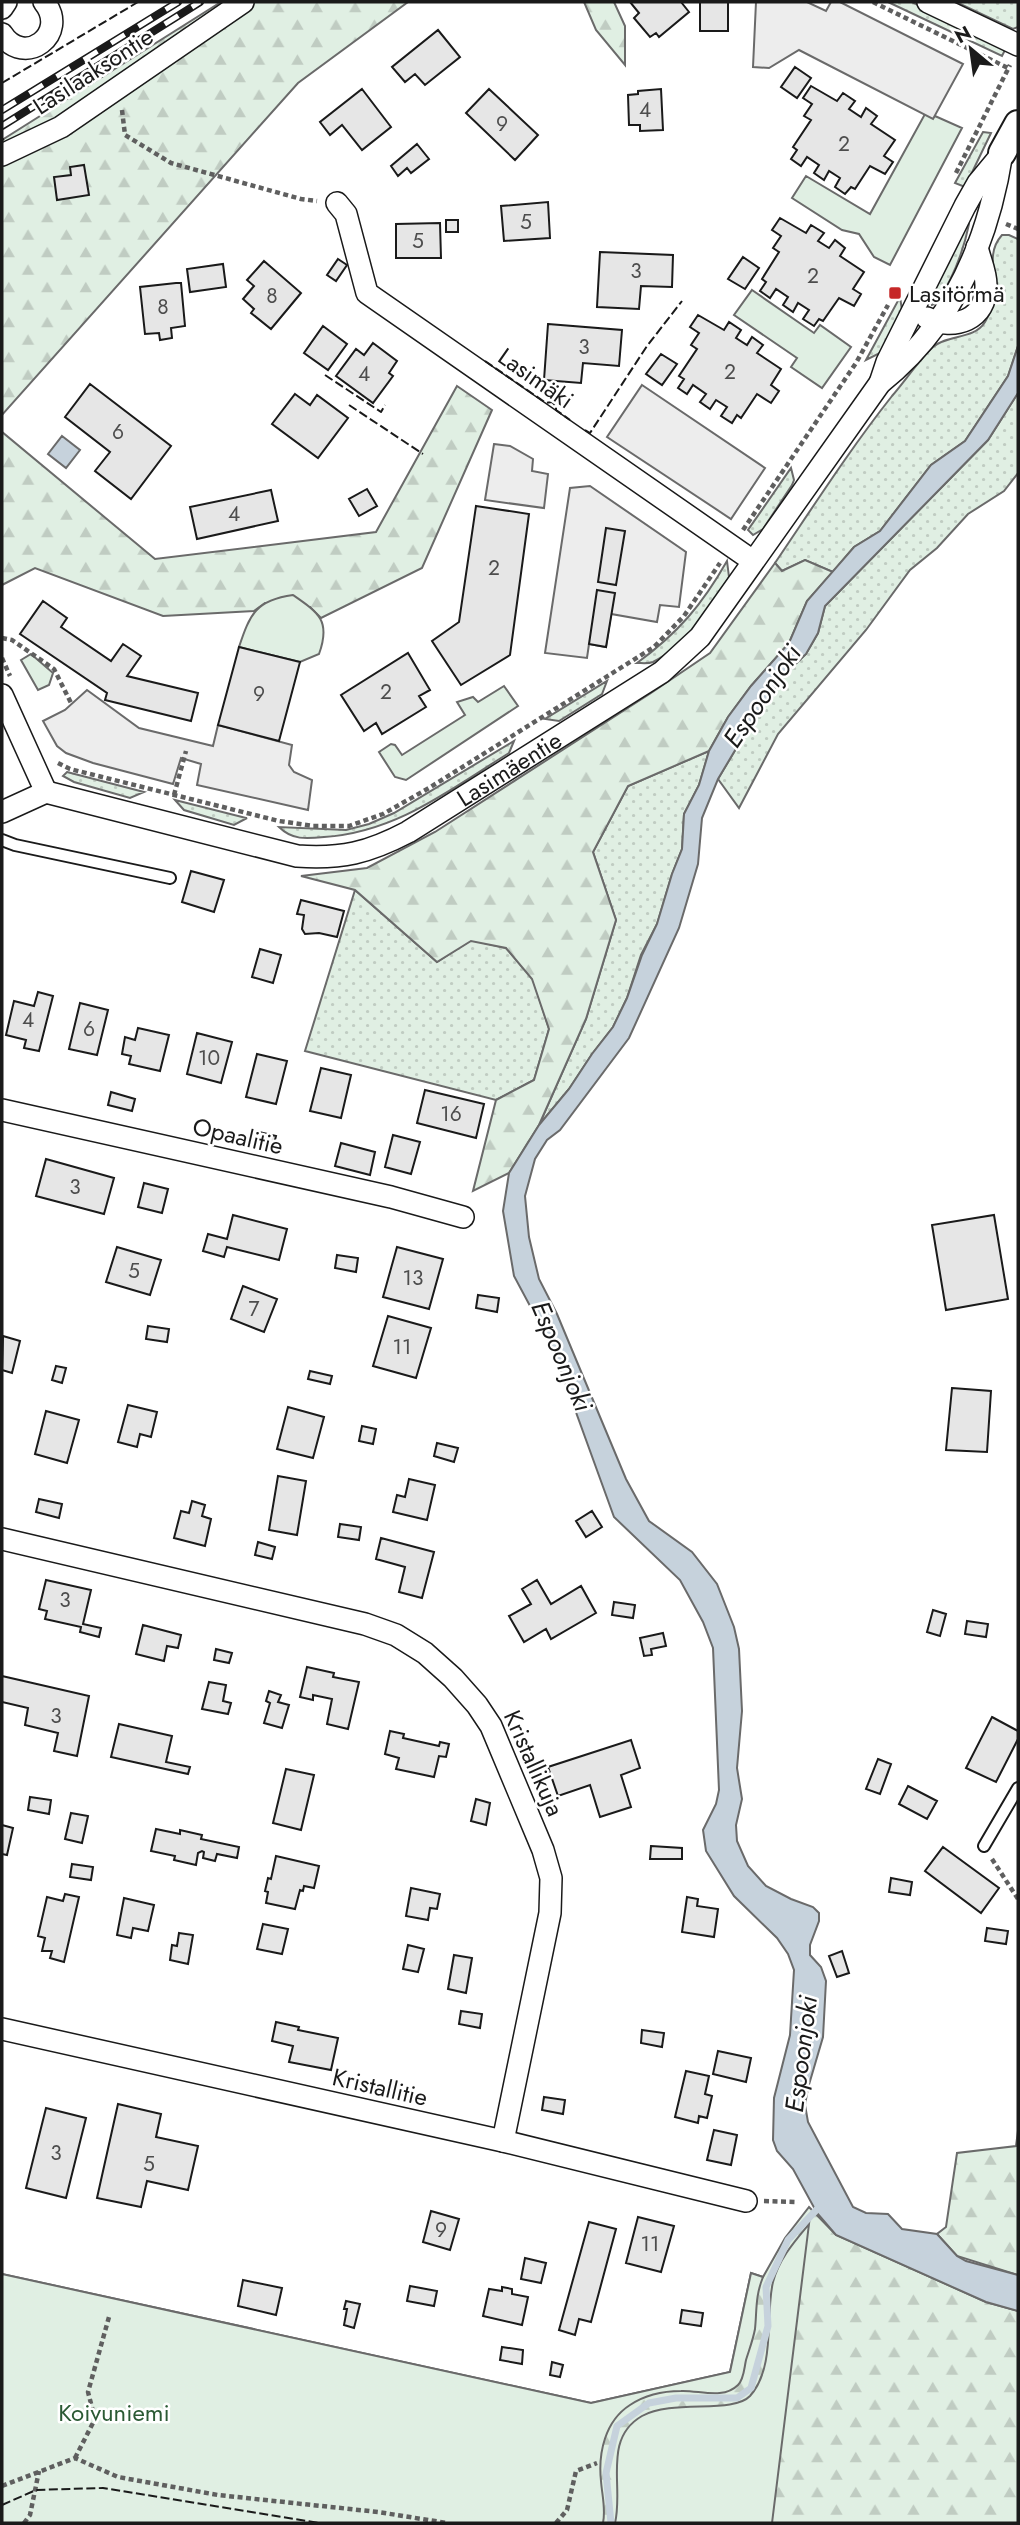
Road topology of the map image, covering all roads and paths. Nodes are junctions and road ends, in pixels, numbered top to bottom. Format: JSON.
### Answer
{"nodes":[{"id":1,"x":6,"y":2,"type":"edge"},
{"id":2,"x":45,"y":2,"type":"edge"},
{"id":3,"x":243,"y":2,"type":"edge"},
{"id":4,"x":873,"y":2,"type":"edge"},
{"id":5,"x":928,"y":2,"type":"edge"},
{"id":6,"x":2,"y":8,"type":"edge"},
{"id":7,"x":4,"y":42,"type":"edge"},
{"id":8,"x":1018,"y":45,"type":"edge"},
{"id":9,"x":120,"y":88,"type":"junction"},
{"id":10,"x":1018,"y":124,"type":"edge"},
{"id":11,"x":1003,"y":153,"type":"junction"},
{"id":12,"x":2,"y":155,"type":"edge"},
{"id":13,"x":950,"y":185,"type":"dead end"},
{"id":14,"x":337,"y":203,"type":"joint"},
{"id":15,"x":889,"y":305,"type":"dead end"},
{"id":16,"x":916,"y":307,"type":"junction"},
{"id":17,"x":936,"y":323,"type":"junction"},
{"id":18,"x":880,"y":383,"type":"junction"},
{"id":19,"x":731,"y":548,"type":"junction"},
{"id":20,"x":753,"y":561,"type":"junction"},
{"id":21,"x":2,"y":638,"type":"edge"},
{"id":22,"x":2,"y":695,"type":"edge"},
{"id":23,"x":72,"y":705,"type":"dead end"},
{"id":24,"x":186,"y":751,"type":"dead end"},
{"id":25,"x":57,"y":763,"type":"dead end"},
{"id":26,"x":46,"y":792,"type":"junction"},
{"id":27,"x":174,"y":795,"type":"junction"},
{"id":28,"x":2,"y":812,"type":"edge"},
{"id":29,"x":2,"y":839,"type":"edge"},
{"id":30,"x":170,"y":878,"type":"dead end"},
{"id":31,"x":2,"y":1110,"type":"edge"},
{"id":32,"x":463,"y":1217,"type":"dead end"},
{"id":33,"x":2,"y":1539,"type":"edge"},
{"id":34,"x":1018,"y":1788,"type":"edge"},
{"id":35,"x":984,"y":1846,"type":"joint"},
{"id":36,"x":1018,"y":1899,"type":"edge"},
{"id":37,"x":2,"y":2029,"type":"edge"},
{"id":38,"x":503,"y":2141,"type":"junction"},
{"id":39,"x":746,"y":2201,"type":"joint"},
{"id":40,"x":798,"y":2202,"type":"dead end"},
{"id":41,"x":110,"y":2317,"type":"dead end"},
{"id":42,"x":75,"y":2458,"type":"junction"},
{"id":43,"x":597,"y":2463,"type":"dead end"},
{"id":44,"x":39,"y":2471,"type":"junction"},
{"id":45,"x":2,"y":2486,"type":"edge"},
{"id":46,"x":24,"y":2523,"type":"edge"},
{"id":47,"x":447,"y":2523,"type":"edge"},
{"id":48,"x":556,"y":2523,"type":"edge"}],
"edges":[{"from":1,"to":6,"type":"street"},
{"from":2,"to":7,"type":"street"},
{"from":3,"to":9,"type":"street","name":"Lasilaaksontie"},
{"from":4,"to":13,"type":"path"},
{"from":5,"to":8,"type":"street"},
{"from":9,"to":12,"type":"street","name":"Lasilaaksontie"},
{"from":9,"to":14,"type":"path"},
{"from":10,"to":11,"type":"street","name":"Lasimäentie"},
{"from":11,"to":16,"type":"street","name":"Lasimäentie"},
{"from":11,"to":17,"type":"street","name":"Lasimäentie"},
{"from":14,"to":19,"type":"street","name":"Lasimäki"},
{"from":15,"to":19,"type":"path"},
{"from":16,"to":17,"type":"street"},
{"from":16,"to":18,"type":"street","name":"Lasimäentie"},
{"from":17,"to":18,"type":"street","name":"Lasimäentie"},
{"from":18,"to":20,"type":"street","name":"Lasimäentie"},
{"from":19,"to":20,"type":"street","name":"Lasimäki"},
{"from":19,"to":27,"type":"path"},
{"from":20,"to":26,"type":"street","name":"Lasimäentie"},
{"from":21,"to":23,"type":"path"},
{"from":22,"to":26,"type":"street"},
{"from":24,"to":27,"type":"path"},
{"from":25,"to":27,"type":"path"},
{"from":26,"to":28,"type":"street"},
{"from":29,"to":30,"type":"lane"},
{"from":31,"to":32,"type":"street","name":"Opaalitie"},
{"from":33,"to":38,"type":"street","name":"Kristallikuja"},
{"from":34,"to":35,"type":"lane"},
{"from":35,"to":36,"type":"path"},
{"from":37,"to":38,"type":"street","name":"Kristallitie"},
{"from":38,"to":39,"type":"street","name":"Kristallitie"},
{"from":39,"to":40,"type":"path"},
{"from":41,"to":42,"type":"path"},
{"from":42,"to":44,"type":"path"},
{"from":42,"to":47,"type":"path"},
{"from":43,"to":48,"type":"path"},
{"from":44,"to":45,"type":"path"},
{"from":44,"to":46,"type":"path"}]}
